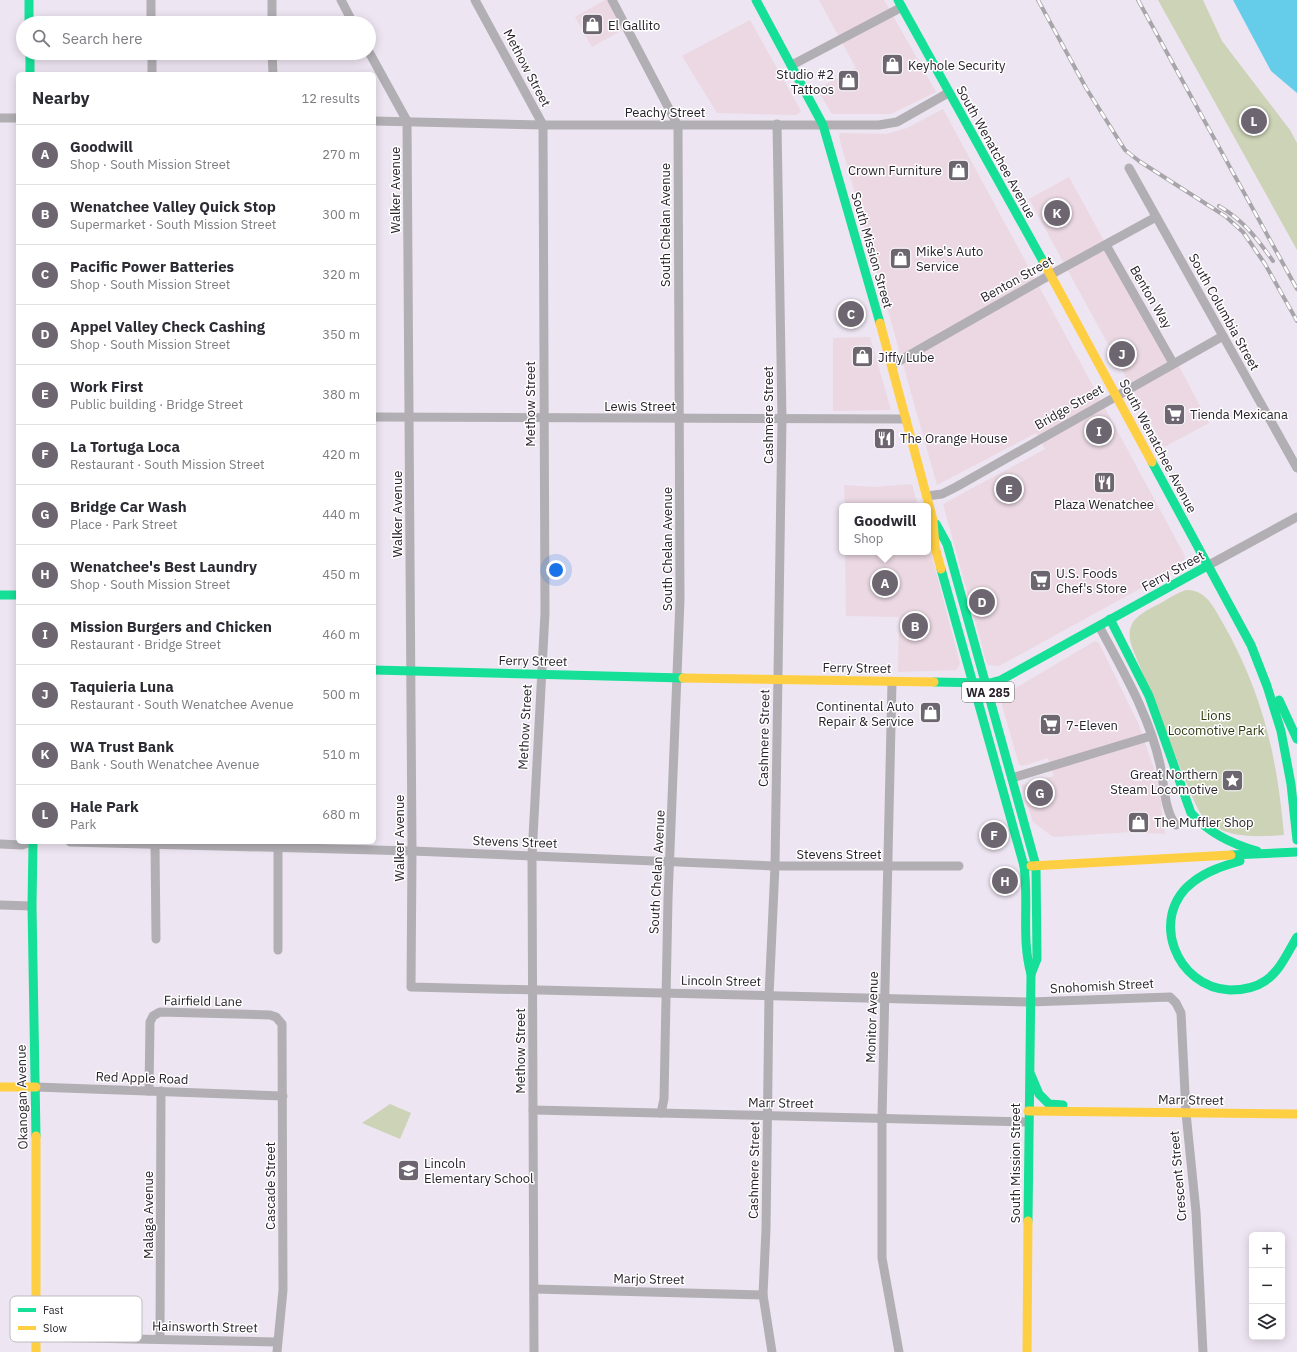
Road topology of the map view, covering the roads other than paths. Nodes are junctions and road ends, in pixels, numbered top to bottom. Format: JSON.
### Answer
{"nodes":[{"id":1,"x":29,"y":0,"type":"edge"},
{"id":2,"x":151,"y":0,"type":"edge"},
{"id":3,"x":272,"y":0,"type":"edge"},
{"id":4,"x":340,"y":0,"type":"edge"},
{"id":5,"x":475,"y":0,"type":"edge"},
{"id":6,"x":612,"y":0,"type":"edge"},
{"id":7,"x":756,"y":0,"type":"edge"},
{"id":8,"x":900,"y":3,"type":"edge"},
{"id":9,"x":29,"y":16,"type":"edge"},
{"id":10,"x":151,"y":16,"type":"edge"},
{"id":11,"x":272,"y":16,"type":"edge"},
{"id":12,"x":349,"y":16,"type":"edge"},
{"id":13,"x":30,"y":60,"type":"edge"},
{"id":14,"x":152,"y":60,"type":"edge"},
{"id":15,"x":272,"y":60,"type":"edge"},
{"id":16,"x":373,"y":60,"type":"edge"},
{"id":17,"x":792,"y":65,"type":"junction"},
{"id":18,"x":30,"y":72,"type":"edge"},
{"id":19,"x":152,"y":72,"type":"edge"},
{"id":20,"x":273,"y":72,"type":"edge"},
{"id":21,"x":948,"y":93,"type":"junction"},
{"id":22,"x":0,"y":118,"type":"edge"},
{"id":23,"x":16,"y":118,"type":"edge"},
{"id":24,"x":376,"y":121,"type":"edge"},
{"id":25,"x":407,"y":121,"type":"junction"},
{"id":26,"x":777,"y":124,"type":"junction"},
{"id":27,"x":543,"y":125,"type":"junction"},
{"id":28,"x":823,"y":125,"type":"junction"},
{"id":29,"x":678,"y":126,"type":"junction"},
{"id":30,"x":1130,"y":168,"type":"dead end"},
{"id":31,"x":1156,"y":217,"type":"junction"},
{"id":32,"x":1106,"y":245,"type":"junction"},
{"id":33,"x":1050,"y":275,"type":"junction"},
{"id":34,"x":1223,"y":336,"type":"junction"},
{"id":35,"x":1173,"y":363,"type":"junction"},
{"id":36,"x":892,"y":365,"type":"junction"},
{"id":37,"x":1117,"y":396,"type":"junction"},
{"id":38,"x":376,"y":417,"type":"edge"},
{"id":39,"x":409,"y":417,"type":"junction"},
{"id":40,"x":543,"y":418,"type":"junction"},
{"id":41,"x":680,"y":419,"type":"junction"},
{"id":42,"x":782,"y":419,"type":"junction"},
{"id":43,"x":906,"y":419,"type":"junction"},
{"id":44,"x":1297,"y":468,"type":"edge"},
{"id":45,"x":927,"y":496,"type":"junction"},
{"id":46,"x":929,"y":503,"type":"edge"},
{"id":47,"x":931,"y":512,"type":"edge"},
{"id":48,"x":1297,"y":517,"type":"edge"},
{"id":49,"x":933,"y":520,"type":"junction"},
{"id":50,"x":1207,"y":566,"type":"junction"},
{"id":51,"x":0,"y":595,"type":"edge"},
{"id":52,"x":16,"y":595,"type":"edge"},
{"id":53,"x":1110,"y":620,"type":"junction"},
{"id":54,"x":1099,"y":626,"type":"junction"},
{"id":55,"x":376,"y":670,"type":"edge"},
{"id":56,"x":411,"y":670,"type":"junction"},
{"id":57,"x":541,"y":674,"type":"junction"},
{"id":58,"x":678,"y":677,"type":"junction"},
{"id":59,"x":778,"y":680,"type":"junction"},
{"id":60,"x":892,"y":682,"type":"junction"},
{"id":61,"x":973,"y":683,"type":"junction"},
{"id":62,"x":986,"y":683,"type":"junction"},
{"id":63,"x":1268,"y":686,"type":"junction"},
{"id":64,"x":1151,"y":736,"type":"junction"},
{"id":65,"x":1297,"y":739,"type":"edge"},
{"id":66,"x":1012,"y":778,"type":"junction"},
{"id":67,"x":1176,"y":825,"type":"dead end"},
{"id":68,"x":1297,"y":840,"type":"edge"},
{"id":69,"x":0,"y":844,"type":"edge"},
{"id":70,"x":25,"y":844,"type":"edge"},
{"id":71,"x":32,"y":844,"type":"edge"},
{"id":72,"x":155,"y":844,"type":"edge"},
{"id":73,"x":216,"y":844,"type":"edge"},
{"id":74,"x":278,"y":845,"type":"edge"},
{"id":75,"x":412,"y":851,"type":"junction"},
{"id":76,"x":1297,"y":852,"type":"edge"},
{"id":77,"x":1268,"y":854,"type":"junction"},
{"id":78,"x":532,"y":856,"type":"junction"},
{"id":79,"x":671,"y":862,"type":"junction"},
{"id":80,"x":775,"y":866,"type":"junction"},
{"id":81,"x":959,"y":866,"type":"dead end"},
{"id":82,"x":1024,"y":866,"type":"junction"},
{"id":83,"x":1036,"y":866,"type":"junction"},
{"id":84,"x":889,"y":867,"type":"junction"},
{"id":85,"x":0,"y":905,"type":"edge"},
{"id":86,"x":32,"y":906,"type":"junction"},
{"id":87,"x":1297,"y":938,"type":"edge"},
{"id":88,"x":156,"y":939,"type":"dead end"},
{"id":89,"x":278,"y":950,"type":"dead end"},
{"id":90,"x":1031,"y":974,"type":"junction"},
{"id":91,"x":411,"y":987,"type":"joint"},
{"id":92,"x":532,"y":990,"type":"junction"},
{"id":93,"x":665,"y":993,"type":"junction"},
{"id":94,"x":769,"y":996,"type":"junction"},
{"id":95,"x":886,"y":999,"type":"junction"},
{"id":96,"x":1174,"y":1000,"type":"joint"},
{"id":97,"x":1030,"y":1002,"type":"junction"},
{"id":98,"x":280,"y":1021,"type":"joint"},
{"id":99,"x":1029,"y":1070,"type":"junction"},
{"id":100,"x":0,"y":1086,"type":"edge"},
{"id":101,"x":36,"y":1087,"type":"junction"},
{"id":102,"x":149,"y":1091,"type":"junction"},
{"id":103,"x":161,"y":1091,"type":"junction"},
{"id":104,"x":283,"y":1096,"type":"junction"},
{"id":105,"x":533,"y":1110,"type":"junction"},
{"id":106,"x":1028,"y":1111,"type":"junction"},
{"id":107,"x":1085,"y":1111,"type":"junction"},
{"id":108,"x":661,"y":1113,"type":"junction"},
{"id":109,"x":1186,"y":1113,"type":"junction"},
{"id":110,"x":1297,"y":1114,"type":"edge"},
{"id":111,"x":768,"y":1116,"type":"junction"},
{"id":112,"x":882,"y":1118,"type":"junction"},
{"id":113,"x":1028,"y":1122,"type":"junction"},
{"id":114,"x":534,"y":1289,"type":"junction"},
{"id":115,"x":763,"y":1295,"type":"junction"},
{"id":116,"x":36,"y":1296,"type":"edge"},
{"id":117,"x":142,"y":1339,"type":"edge"},
{"id":118,"x":160,"y":1339,"type":"junction"},
{"id":119,"x":277,"y":1342,"type":"junction"},
{"id":120,"x":277,"y":1352,"type":"edge"},
{"id":121,"x":534,"y":1352,"type":"edge"},
{"id":122,"x":772,"y":1352,"type":"edge"},
{"id":123,"x":898,"y":1352,"type":"edge"},
{"id":124,"x":1027,"y":1352,"type":"edge"},
{"id":125,"x":1203,"y":1352,"type":"edge"}],
"edges":[{"from":1,"to":9,"type":"main road"},
{"from":2,"to":10,"type":"street"},
{"from":3,"to":11,"type":"street"},
{"from":4,"to":12,"type":"street"},
{"from":5,"to":27,"type":"street","name":"Methow Street"},
{"from":6,"to":29,"type":"street","name":"South Chelan Avenue"},
{"from":7,"to":17,"type":"main road","name":"South Mission Street","number":"WA 285"},
{"from":8,"to":17,"type":"street"},
{"from":8,"to":21,"type":"main road","name":"South Wenatchee Avenue"},
{"from":13,"to":18,"type":"main road"},
{"from":14,"to":19,"type":"street"},
{"from":15,"to":20,"type":"street"},
{"from":16,"to":25,"type":"street","name":"Walker Avenue"},
{"from":17,"to":28,"type":"main road","name":"South Mission Street","number":"WA 285"},
{"from":21,"to":28,"type":"street","name":"Peachy Street"},
{"from":21,"to":33,"type":"main road","name":"South Wenatchee Avenue"},
{"from":22,"to":23,"type":"street"},
{"from":24,"to":25,"type":"street","name":"Peachy Street"},
{"from":25,"to":27,"type":"street","name":"Peachy Street"},
{"from":25,"to":39,"type":"street","name":"Walker Avenue"},
{"from":26,"to":28,"type":"street","name":"Peachy Street"},
{"from":26,"to":29,"type":"street","name":"Peachy Street"},
{"from":26,"to":42,"type":"street","name":"Cashmere Street"},
{"from":27,"to":29,"type":"street","name":"Peachy Street"},
{"from":27,"to":40,"type":"street","name":"Methow Street"},
{"from":28,"to":36,"type":"main road","name":"South Mission Street","number":"WA 285"},
{"from":29,"to":41,"type":"street","name":"South Chelan Avenue"},
{"from":30,"to":31,"type":"street","name":"South Columbia Street"},
{"from":31,"to":32,"type":"street","name":"Benton Street"},
{"from":31,"to":34,"type":"street","name":"South Columbia Street"},
{"from":32,"to":33,"type":"street","name":"Benton Street"},
{"from":32,"to":35,"type":"street","name":"Benton Way"},
{"from":33,"to":36,"type":"street","name":"Benton Street"},
{"from":33,"to":37,"type":"main road","name":"South Wenatchee Avenue"},
{"from":34,"to":35,"type":"street","name":"Bridge Street"},
{"from":34,"to":44,"type":"street","name":"South Columbia Street"},
{"from":35,"to":37,"type":"street","name":"Bridge Street"},
{"from":36,"to":43,"type":"main road","name":"South Mission Street","number":"WA 285"},
{"from":37,"to":45,"type":"street","name":"Bridge Street"},
{"from":37,"to":50,"type":"main road","name":"South Wenatchee Avenue"},
{"from":38,"to":39,"type":"street","name":"Lewis Street"},
{"from":39,"to":40,"type":"street","name":"Lewis Street"},
{"from":39,"to":56,"type":"street","name":"Walker Avenue"},
{"from":40,"to":41,"type":"street","name":"Lewis Street"},
{"from":40,"to":57,"type":"street","name":"Methow Street"},
{"from":41,"to":42,"type":"street","name":"Lewis Street"},
{"from":41,"to":58,"type":"street","name":"South Chelan Avenue"},
{"from":42,"to":43,"type":"street","name":"Lewis Street"},
{"from":42,"to":59,"type":"street","name":"Cashmere Street"},
{"from":43,"to":45,"type":"main road","name":"South Mission Street","number":"WA 285"},
{"from":45,"to":46,"type":"main road","name":"South Mission Street","number":"WA 285"},
{"from":47,"to":49,"type":"main road","name":"South Mission Street","number":"WA 285"},
{"from":48,"to":50,"type":"street","name":"Ferry Street"},
{"from":49,"to":61,"type":"main road","name":"South Mission Street","number":"WA 285"},
{"from":49,"to":62,"type":"main road","name":"South Mission Street","number":"WA 285"},
{"from":50,"to":53,"type":"main road","name":"Ferry Street"},
{"from":50,"to":63,"type":"main road","name":"South Wenatchee Avenue"},
{"from":51,"to":52,"type":"main road"},
{"from":53,"to":54,"type":"main road","name":"Ferry Street"},
{"from":53,"to":77,"type":"main road"},
{"from":54,"to":62,"type":"main road","name":"Ferry Street"},
{"from":54,"to":64,"type":"street"},
{"from":55,"to":56,"type":"main road","name":"Ferry Street"},
{"from":56,"to":57,"type":"main road","name":"Ferry Street"},
{"from":56,"to":75,"type":"street","name":"Walker Avenue"},
{"from":57,"to":58,"type":"main road","name":"Ferry Street"},
{"from":57,"to":78,"type":"street","name":"Methow Street"},
{"from":58,"to":59,"type":"main road","name":"Ferry Street"},
{"from":58,"to":79,"type":"street","name":"South Chelan Avenue"},
{"from":59,"to":60,"type":"main road","name":"Ferry Street"},
{"from":59,"to":80,"type":"street","name":"Cashmere Street"},
{"from":60,"to":61,"type":"main road","name":"Ferry Street"},
{"from":60,"to":84,"type":"street","name":"Monitor Avenue"},
{"from":61,"to":62,"type":"main road","name":"Ferry Street"},
{"from":61,"to":82,"type":"main road","name":"South Mission Street","number":"WA 285"},
{"from":62,"to":66,"type":"main road","name":"South Mission Street","number":"WA 285"},
{"from":63,"to":65,"type":"main road"},
{"from":63,"to":68,"type":"main road","name":"South Wenatchee Avenue"},
{"from":64,"to":66,"type":"street"},
{"from":64,"to":67,"type":"street"},
{"from":66,"to":83,"type":"main road","name":"South Mission Street","number":"WA 285"},
{"from":69,"to":70,"type":"street"},
{"from":71,"to":86,"type":"main road","name":"Okanogan Avenue"},
{"from":72,"to":88,"type":"street"},
{"from":73,"to":74,"type":"street","name":"Stevens Street"},
{"from":74,"to":75,"type":"street","name":"Stevens Street"},
{"from":74,"to":89,"type":"street"},
{"from":75,"to":78,"type":"street","name":"Stevens Street"},
{"from":75,"to":91,"type":"street","name":"Walker Avenue"},
{"from":76,"to":77,"type":"main road"},
{"from":77,"to":83,"type":"main road"},
{"from":77,"to":87,"type":"main road"},
{"from":78,"to":79,"type":"street","name":"Stevens Street"},
{"from":78,"to":92,"type":"street","name":"Methow Street"},
{"from":79,"to":80,"type":"street","name":"Stevens Street"},
{"from":79,"to":93,"type":"street","name":"South Chelan Avenue"},
{"from":80,"to":84,"type":"street","name":"Stevens Street"},
{"from":80,"to":94,"type":"street","name":"Cashmere Street"},
{"from":81,"to":84,"type":"street","name":"Stevens Street"},
{"from":82,"to":83,"type":"main road"},
{"from":82,"to":90,"type":"main road","name":"South Mission Street"},
{"from":83,"to":90,"type":"main road","name":"South Mission Street"},
{"from":84,"to":95,"type":"street","name":"Monitor Avenue"},
{"from":85,"to":86,"type":"street"},
{"from":86,"to":101,"type":"main road","name":"Okanogan Avenue"},
{"from":90,"to":97,"type":"main road","name":"South Mission Street"},
{"from":91,"to":92,"type":"street","name":"Lincoln Street"},
{"from":92,"to":93,"type":"street","name":"Lincoln Street"},
{"from":92,"to":105,"type":"street","name":"Methow Street"},
{"from":93,"to":94,"type":"street","name":"Lincoln Street"},
{"from":93,"to":108,"type":"street","name":"South Chelan Avenue"},
{"from":94,"to":95,"type":"street","name":"Lincoln Street"},
{"from":94,"to":111,"type":"street","name":"Cashmere Street"},
{"from":95,"to":97,"type":"street","name":"Lincoln Street"},
{"from":95,"to":112,"type":"street","name":"Monitor Avenue"},
{"from":96,"to":97,"type":"street","name":"Snohomish Street"},
{"from":96,"to":109,"type":"street","name":"Crescent Street"},
{"from":97,"to":99,"type":"main road","name":"South Mission Street"},
{"from":98,"to":102,"type":"street","name":"Fairfield Lane"},
{"from":98,"to":104,"type":"street","name":"Cascade Street"},
{"from":99,"to":106,"type":"main road","name":"South Mission Street"},
{"from":99,"to":107,"type":"main road","name":"Marr Street"},
{"from":100,"to":101,"type":"main road","name":"Red Apple Road"},
{"from":101,"to":102,"type":"street","name":"Red Apple Road"},
{"from":101,"to":116,"type":"main road","name":"Okanogan Avenue"},
{"from":102,"to":103,"type":"street","name":"Red Apple Road"},
{"from":103,"to":104,"type":"street","name":"Red Apple Road"},
{"from":103,"to":118,"type":"street","name":"Malaga Avenue"},
{"from":104,"to":119,"type":"street","name":"Cascade Street"},
{"from":105,"to":108,"type":"street","name":"Marr Street"},
{"from":105,"to":114,"type":"street","name":"Methow Street"},
{"from":106,"to":107,"type":"main road","name":"Marr Street"},
{"from":106,"to":113,"type":"main road","name":"South Mission Street"},
{"from":107,"to":109,"type":"main road","name":"Marr Street"},
{"from":108,"to":111,"type":"street","name":"Marr Street"},
{"from":109,"to":110,"type":"main road","name":"Marr Street"},
{"from":109,"to":125,"type":"street","name":"Crescent Street"},
{"from":111,"to":112,"type":"street","name":"Marr Street"},
{"from":111,"to":115,"type":"street","name":"Cashmere Street"},
{"from":112,"to":113,"type":"street","name":"Marr Street"},
{"from":112,"to":123,"type":"street","name":"Monitor Avenue"},
{"from":113,"to":124,"type":"main road","name":"South Mission Street"},
{"from":114,"to":115,"type":"street","name":"Marjo Street"},
{"from":114,"to":121,"type":"street","name":"Methow Street"},
{"from":115,"to":122,"type":"street","name":"Cashmere Street"},
{"from":117,"to":118,"type":"street","name":"Hainsworth Street"},
{"from":118,"to":119,"type":"street","name":"Hainsworth Street"},
{"from":119,"to":120,"type":"street","name":"Cascade Street"}]}
